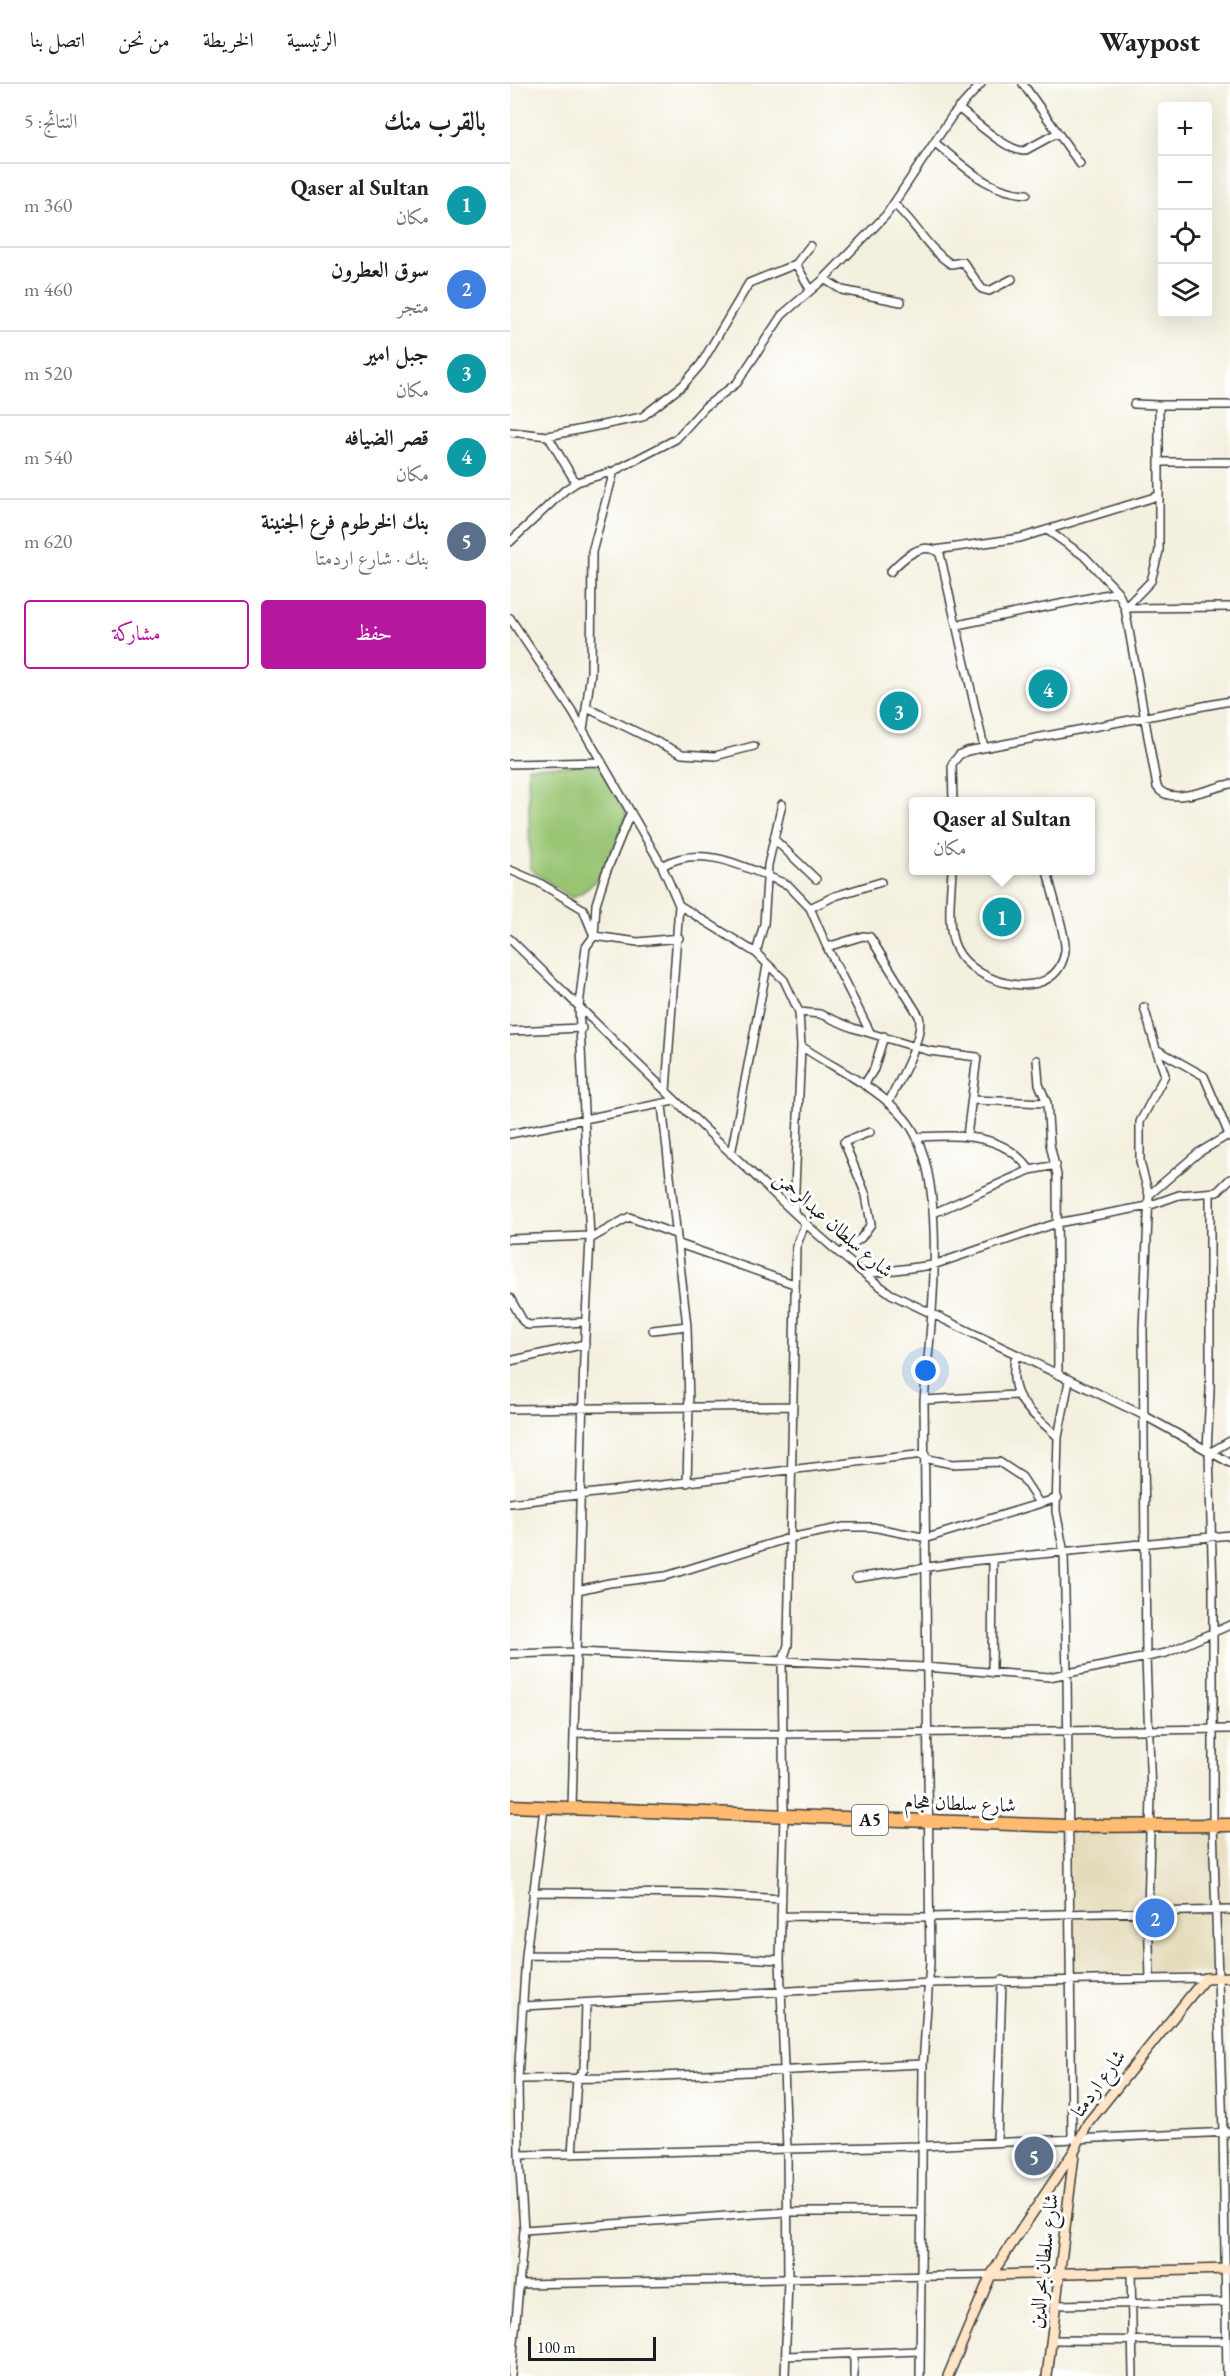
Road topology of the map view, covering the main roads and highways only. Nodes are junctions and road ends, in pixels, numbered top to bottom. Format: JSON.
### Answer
{"nodes":[{"id":1,"x":510,"y":1806,"type":"edge"},
{"id":2,"x":1230,"y":1825,"type":"edge"},
{"id":3,"x":1230,"y":1977,"type":"edge"},
{"id":4,"x":1074,"y":2151,"type":"junction"},
{"id":5,"x":1227,"y":2269,"type":"edge"},
{"id":6,"x":1060,"y":2273,"type":"junction"},
{"id":7,"x":991,"y":2275,"type":"junction"},
{"id":8,"x":948,"y":2376,"type":"edge"},
{"id":9,"x":1047,"y":2376,"type":"edge"}],
"edges":[{"from":1,"to":2,"type":"highway","name":"شارع سلطان هجام","number":"A5"},
{"from":3,"to":4,"type":"main road","name":"شارع اردمتا"},
{"from":4,"to":6,"type":"main road","name":"شارع سلطان بحرالدين"},
{"from":4,"to":7,"type":"main road","name":"شارع اردمتا"},
{"from":5,"to":6,"type":"main road"},
{"from":6,"to":7,"type":"main road"},
{"from":6,"to":9,"type":"main road","name":"شارع سلطان بحرالدين"},
{"from":7,"to":8,"type":"main road","name":"شارع اردمتا"}]}
